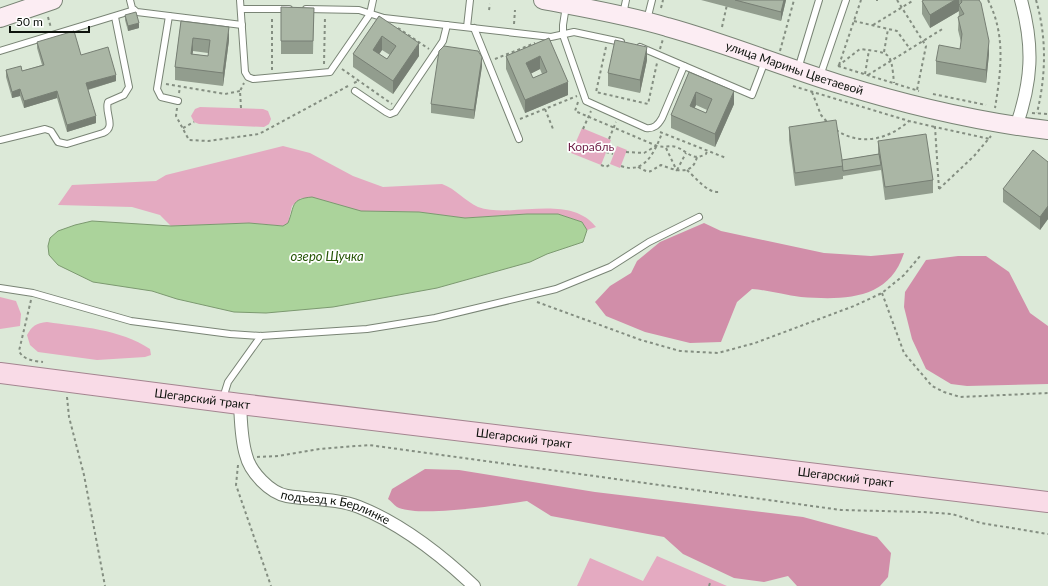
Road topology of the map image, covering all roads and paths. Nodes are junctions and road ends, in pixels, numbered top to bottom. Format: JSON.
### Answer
{"nodes":[{"id":1,"x":130,"y":0,"type":"edge"},
{"id":2,"x":240,"y":0,"type":"edge"},
{"id":3,"x":373,"y":0,"type":"edge"},
{"id":4,"x":470,"y":0,"type":"edge"},
{"id":5,"x":543,"y":0,"type":"edge"},
{"id":6,"x":652,"y":0,"type":"edge"},
{"id":7,"x":663,"y":0,"type":"edge"},
{"id":8,"x":728,"y":0,"type":"edge"},
{"id":9,"x":794,"y":0,"type":"edge"},
{"id":10,"x":819,"y":0,"type":"edge"},
{"id":11,"x":846,"y":0,"type":"edge"},
{"id":12,"x":861,"y":0,"type":"edge"},
{"id":13,"x":897,"y":0,"type":"edge"},
{"id":14,"x":914,"y":0,"type":"edge"},
{"id":15,"x":988,"y":0,"type":"edge"},
{"id":16,"x":1021,"y":0,"type":"edge"},
{"id":17,"x":1036,"y":0,"type":"edge"},
{"id":18,"x":490,"y":4,"type":"dead end"},
{"id":19,"x":566,"y":4,"type":"junction"},
{"id":20,"x":902,"y":7,"type":"junction"},
{"id":21,"x":50,"y":8,"type":"edge"},
{"id":22,"x":241,"y":8,"type":"junction"},
{"id":23,"x":624,"y":8,"type":"edge"},
{"id":24,"x":661,"y":8,"type":"dead end"},
{"id":25,"x":272,"y":9,"type":"junction"},
{"id":26,"x":295,"y":9,"type":"edge"},
{"id":27,"x":302,"y":9,"type":"edge"},
{"id":28,"x":325,"y":9,"type":"junction"},
{"id":29,"x":134,"y":10,"type":"junction"},
{"id":30,"x":489,"y":10,"type":"dead end"},
{"id":31,"x":515,"y":10,"type":"dead end"},
{"id":32,"x":370,"y":14,"type":"junction"},
{"id":33,"x":170,"y":16,"type":"junction"},
{"id":34,"x":115,"y":17,"type":"junction"},
{"id":35,"x":0,"y":18,"type":"edge"},
{"id":36,"x":384,"y":18,"type":"junction"},
{"id":37,"x":647,"y":21,"type":"junction"},
{"id":38,"x":854,"y":21,"type":"junction"},
{"id":39,"x":242,"y":25,"type":"junction"},
{"id":40,"x":447,"y":25,"type":"junction"},
{"id":41,"x":872,"y":25,"type":"junction"},
{"id":42,"x":467,"y":27,"type":"junction"},
{"id":43,"x":722,"y":27,"type":"dead end"},
{"id":44,"x":474,"y":28,"type":"junction"},
{"id":45,"x":944,"y":28,"type":"dead end"},
{"id":46,"x":888,"y":29,"type":"junction"},
{"id":47,"x":512,"y":33,"type":"junction"},
{"id":48,"x":53,"y":34,"type":"junction"},
{"id":49,"x":563,"y":34,"type":"junction"},
{"id":50,"x":664,"y":36,"type":"dead end"},
{"id":51,"x":551,"y":37,"type":"junction"},
{"id":52,"x":608,"y":39,"type":"junction"},
{"id":53,"x":923,"y":41,"type":"junction"},
{"id":54,"x":781,"y":48,"type":"dead end"},
{"id":55,"x":910,"y":49,"type":"junction"},
{"id":56,"x":869,"y":50,"type":"junction"},
{"id":57,"x":0,"y":51,"type":"edge"},
{"id":58,"x":884,"y":52,"type":"junction"},
{"id":59,"x":435,"y":53,"type":"junction"},
{"id":60,"x":658,"y":55,"type":"junction"},
{"id":61,"x":766,"y":59,"type":"junction"},
{"id":62,"x":892,"y":60,"type":"junction"},
{"id":63,"x":488,"y":62,"type":"junction"},
{"id":64,"x":336,"y":65,"type":"junction"},
{"id":65,"x":684,"y":66,"type":"junction"},
{"id":66,"x":838,"y":66,"type":"junction"},
{"id":67,"x":324,"y":74,"type":"junction"},
{"id":68,"x":866,"y":75,"type":"junction"},
{"id":69,"x":248,"y":77,"type":"junction"},
{"id":70,"x":272,"y":78,"type":"junction"},
{"id":71,"x":795,"y":78,"type":"junction"},
{"id":72,"x":358,"y":80,"type":"junction"},
{"id":73,"x":158,"y":83,"type":"junction"},
{"id":74,"x":894,"y":83,"type":"junction"},
{"id":75,"x":816,"y":85,"type":"junction"},
{"id":76,"x":180,"y":87,"type":"junction"},
{"id":77,"x":917,"y":90,"type":"junction"},
{"id":78,"x":240,"y":91,"type":"junction"},
{"id":79,"x":355,"y":91,"type":"dead end"},
{"id":80,"x":924,"y":92,"type":"dead end"},
{"id":81,"x":584,"y":93,"type":"junction"},
{"id":82,"x":931,"y":94,"type":"dead end"},
{"id":83,"x":576,"y":96,"type":"junction"},
{"id":84,"x":178,"y":101,"type":"junction"},
{"id":85,"x":593,"y":104,"type":"junction"},
{"id":86,"x":995,"y":107,"type":"junction"},
{"id":87,"x":241,"y":108,"type":"dead end"},
{"id":88,"x":399,"y":108,"type":"junction"},
{"id":89,"x":545,"y":109,"type":"junction"},
{"id":90,"x":1037,"y":113,"type":"junction"},
{"id":91,"x":1048,"y":114,"type":"edge"},
{"id":92,"x":588,"y":116,"type":"junction"},
{"id":93,"x":619,"y":116,"type":"junction"},
{"id":94,"x":1018,"y":119,"type":"junction"},
{"id":95,"x":909,"y":121,"type":"junction"},
{"id":96,"x":194,"y":122,"type":"dead end"},
{"id":97,"x":512,"y":122,"type":"junction"},
{"id":98,"x":269,"y":124,"type":"dead end"},
{"id":99,"x":614,"y":127,"type":"junction"},
{"id":100,"x":935,"y":127,"type":"junction"},
{"id":101,"x":183,"y":128,"type":"junction"},
{"id":102,"x":271,"y":128,"type":"junction"},
{"id":103,"x":651,"y":128,"type":"junction"},
{"id":104,"x":553,"y":129,"type":"dead end"},
{"id":105,"x":583,"y":129,"type":"dead end"},
{"id":106,"x":1048,"y":130,"type":"edge"},
{"id":107,"x":662,"y":133,"type":"junction"},
{"id":108,"x":519,"y":139,"type":"dead end"},
{"id":109,"x":609,"y":139,"type":"dead end"},
{"id":110,"x":0,"y":140,"type":"edge"},
{"id":111,"x":658,"y":146,"type":"junction"},
{"id":112,"x":666,"y":148,"type":"junction"},
{"id":113,"x":707,"y":151,"type":"junction"},
{"id":114,"x":606,"y":152,"type":"dead end"},
{"id":115,"x":626,"y":152,"type":"dead end"},
{"id":116,"x":686,"y":153,"type":"junction"},
{"id":117,"x":613,"y":154,"type":"dead end"},
{"id":118,"x":697,"y":157,"type":"junction"},
{"id":119,"x":726,"y":158,"type":"dead end"},
{"id":120,"x":601,"y":164,"type":"dead end"},
{"id":121,"x":611,"y":164,"type":"dead end"},
{"id":122,"x":621,"y":166,"type":"dead end"},
{"id":123,"x":638,"y":167,"type":"junction"},
{"id":124,"x":687,"y":170,"type":"junction"},
{"id":125,"x":677,"y":171,"type":"junction"},
{"id":126,"x":719,"y":192,"type":"dead end"},
{"id":127,"x":699,"y":217,"type":"dead end"},
{"id":128,"x":921,"y":255,"type":"dead end"},
{"id":129,"x":0,"y":288,"type":"edge"},
{"id":130,"x":33,"y":293,"type":"junction"},
{"id":131,"x":882,"y":293,"type":"junction"},
{"id":132,"x":522,"y":297,"type":"junction"},
{"id":133,"x":261,"y":336,"type":"junction"},
{"id":134,"x":44,"y":362,"type":"dead end"},
{"id":135,"x":0,"y":373,"type":"edge"},
{"id":136,"x":1048,"y":392,"type":"edge"},
{"id":137,"x":67,"y":397,"type":"dead end"},
{"id":138,"x":231,"y":403,"type":"junction"},
{"id":139,"x":246,"y":457,"type":"junction"},
{"id":140,"x":1048,"y":502,"type":"edge"},
{"id":141,"x":1048,"y":534,"type":"edge"},
{"id":142,"x":710,"y":583,"type":"dead end"},
{"id":143,"x":105,"y":586,"type":"edge"},
{"id":144,"x":271,"y":586,"type":"edge"},
{"id":145,"x":474,"y":586,"type":"edge"},
{"id":146,"x":709,"y":586,"type":"edge"}],
"edges":[{"from":1,"to":29,"type":"lane"},
{"from":2,"to":22,"type":"lane"},
{"from":3,"to":32,"type":"lane"},
{"from":4,"to":42,"type":"lane"},
{"from":5,"to":19,"type":"street","name":"улица Марины Цветаевой"},
{"from":6,"to":37,"type":"lane"},
{"from":7,"to":24,"type":"path"},
{"from":8,"to":43,"type":"path"},
{"from":9,"to":54,"type":"path"},
{"from":10,"to":71,"type":"lane"},
{"from":11,"to":75,"type":"lane"},
{"from":12,"to":38,"type":"path"},
{"from":13,"to":20,"type":"path"},
{"from":14,"to":20,"type":"path"},
{"from":15,"to":86,"type":"path"},
{"from":16,"to":94,"type":"street"},
{"from":17,"to":90,"type":"path"},
{"from":18,"to":30,"type":"path"},
{"from":19,"to":23,"type":"street","name":"улица Марины Цветаевой"},
{"from":19,"to":49,"type":"lane"},
{"from":20,"to":41,"type":"path"},
{"from":20,"to":53,"type":"path"},
{"from":21,"to":35,"type":"street"},
{"from":21,"to":48,"type":"path"},
{"from":22,"to":25,"type":"lane"},
{"from":22,"to":39,"type":"lane"},
{"from":23,"to":37,"type":"street","name":"улица Марины Цветаевой"},
{"from":25,"to":26,"type":"lane"},
{"from":25,"to":70,"type":"path"},
{"from":27,"to":28,"type":"lane"},
{"from":28,"to":32,"type":"lane"},
{"from":28,"to":67,"type":"path"},
{"from":29,"to":33,"type":"lane"},
{"from":29,"to":34,"type":"lane"},
{"from":31,"to":47,"type":"path"},
{"from":32,"to":36,"type":"lane"},
{"from":32,"to":64,"type":"lane"},
{"from":33,"to":39,"type":"lane"},
{"from":33,"to":73,"type":"lane"},
{"from":34,"to":48,"type":"lane"},
{"from":34,"to":110,"type":"lane"},
{"from":36,"to":40,"type":"lane"},
{"from":36,"to":59,"type":"path"},
{"from":37,"to":61,"type":"street","name":"улица Марины Цветаевой"},
{"from":38,"to":41,"type":"path"},
{"from":38,"to":66,"type":"path"},
{"from":39,"to":69,"type":"lane"},
{"from":40,"to":42,"type":"lane"},
{"from":40,"to":59,"type":"lane"},
{"from":41,"to":46,"type":"path"},
{"from":42,"to":44,"type":"lane"},
{"from":44,"to":47,"type":"lane"},
{"from":44,"to":63,"type":"lane"},
{"from":45,"to":53,"type":"path"},
{"from":46,"to":55,"type":"path"},
{"from":46,"to":58,"type":"path"},
{"from":47,"to":51,"type":"lane"},
{"from":48,"to":57,"type":"lane"},
{"from":49,"to":51,"type":"lane"},
{"from":49,"to":52,"type":"lane"},
{"from":49,"to":81,"type":"lane"},
{"from":50,"to":60,"type":"path"},
{"from":51,"to":63,"type":"path"},
{"from":52,"to":60,"type":"lane"},
{"from":52,"to":60,"type":"path"},
{"from":53,"to":55,"type":"path"},
{"from":53,"to":77,"type":"path"},
{"from":55,"to":62,"type":"path"},
{"from":56,"to":58,"type":"path"},
{"from":56,"to":66,"type":"path"},
{"from":56,"to":68,"type":"path"},
{"from":58,"to":62,"type":"path"},
{"from":59,"to":88,"type":"lane"},
{"from":60,"to":65,"type":"lane"},
{"from":61,"to":65,"type":"lane"},
{"from":61,"to":71,"type":"street","name":"улица Марины Цветаевой"},
{"from":62,"to":68,"type":"path"},
{"from":62,"to":74,"type":"path"},
{"from":63,"to":97,"type":"lane"},
{"from":64,"to":67,"type":"lane"},
{"from":64,"to":72,"type":"path"},
{"from":65,"to":103,"type":"lane"},
{"from":66,"to":68,"type":"path"},
{"from":67,"to":70,"type":"lane"},
{"from":68,"to":74,"type":"path"},
{"from":69,"to":70,"type":"lane"},
{"from":69,"to":78,"type":"path"},
{"from":71,"to":75,"type":"street","name":"улица Марины Цветаевой"},
{"from":71,"to":75,"type":"path"},
{"from":72,"to":88,"type":"path"},
{"from":72,"to":102,"type":"path"},
{"from":73,"to":76,"type":"path"},
{"from":73,"to":84,"type":"lane"},
{"from":74,"to":77,"type":"path"},
{"from":75,"to":94,"type":"street","name":"улица Марины Цветаевой"},
{"from":75,"to":95,"type":"path"},
{"from":75,"to":95,"type":"path"},
{"from":76,"to":78,"type":"path"},
{"from":76,"to":84,"type":"path"},
{"from":77,"to":80,"type":"path"},
{"from":78,"to":87,"type":"path"},
{"from":79,"to":88,"type":"lane"},
{"from":81,"to":83,"type":"path"},
{"from":81,"to":85,"type":"lane"},
{"from":82,"to":86,"type":"path"},
{"from":83,"to":89,"type":"path"},
{"from":83,"to":92,"type":"path"},
{"from":84,"to":101,"type":"path"},
{"from":85,"to":92,"type":"path"},
{"from":85,"to":93,"type":"lane"},
{"from":86,"to":94,"type":"path"},
{"from":89,"to":97,"type":"path"},
{"from":89,"to":104,"type":"path"},
{"from":90,"to":91,"type":"path"},
{"from":90,"to":94,"type":"path"},
{"from":92,"to":99,"type":"path"},
{"from":92,"to":105,"type":"path"},
{"from":93,"to":99,"type":"path"},
{"from":93,"to":103,"type":"lane"},
{"from":94,"to":106,"type":"street","name":"улица Марины Цветаевой"},
{"from":95,"to":100,"type":"path"},
{"from":96,"to":101,"type":"path"},
{"from":97,"to":108,"type":"lane"},
{"from":98,"to":102,"type":"path"},
{"from":99,"to":109,"type":"path"},
{"from":99,"to":111,"type":"path"},
{"from":100,"to":100,"type":"path"},
{"from":101,"to":102,"type":"path"},
{"from":103,"to":107,"type":"path"},
{"from":107,"to":111,"type":"path"},
{"from":107,"to":113,"type":"path"},
{"from":111,"to":112,"type":"path"},
{"from":111,"to":115,"type":"path"},
{"from":111,"to":123,"type":"path"},
{"from":112,"to":116,"type":"path"},
{"from":112,"to":125,"type":"path"},
{"from":113,"to":118,"type":"path"},
{"from":113,"to":119,"type":"path"},
{"from":114,"to":117,"type":"path"},
{"from":116,"to":118,"type":"path"},
{"from":116,"to":125,"type":"path"},
{"from":118,"to":124,"type":"path"},
{"from":120,"to":121,"type":"path"},
{"from":122,"to":123,"type":"path"},
{"from":123,"to":125,"type":"path"},
{"from":124,"to":125,"type":"path"},
{"from":124,"to":126,"type":"path"},
{"from":127,"to":132,"type":"lane"},
{"from":128,"to":131,"type":"path"},
{"from":129,"to":130,"type":"lane"},
{"from":130,"to":133,"type":"lane"},
{"from":130,"to":134,"type":"path"},
{"from":131,"to":132,"type":"path"},
{"from":131,"to":136,"type":"path"},
{"from":132,"to":133,"type":"lane"},
{"from":133,"to":138,"type":"lane"},
{"from":135,"to":138,"type":"main road","name":"Шегарский тракт"},
{"from":137,"to":143,"type":"path"},
{"from":138,"to":139,"type":"street","name":"подъезд к Берлинке"},
{"from":138,"to":140,"type":"main road","name":"Шегарский тракт"},
{"from":139,"to":141,"type":"path"},
{"from":139,"to":144,"type":"path"},
{"from":139,"to":145,"type":"street","name":"подъезд к Берлинке"},
{"from":142,"to":146,"type":"path"}]}
